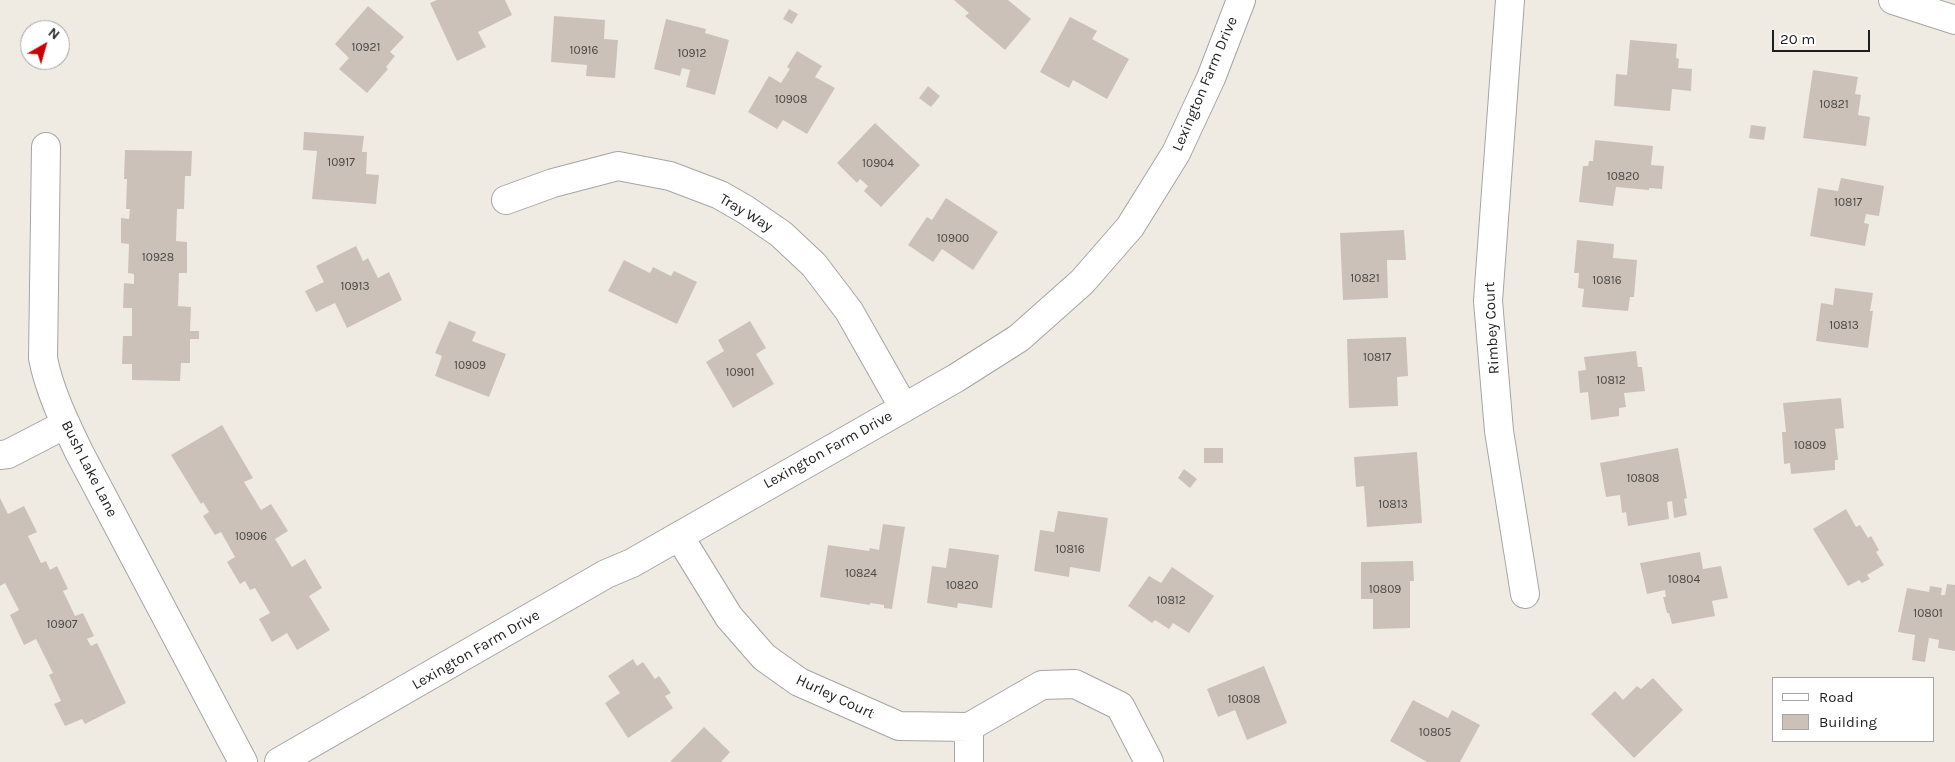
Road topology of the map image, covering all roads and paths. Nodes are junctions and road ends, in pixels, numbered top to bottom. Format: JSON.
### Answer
{"nodes":[{"id":1,"x":1241,"y":0,"type":"edge"},
{"id":2,"x":1510,"y":0,"type":"edge"},
{"id":3,"x":1893,"y":0,"type":"edge"},
{"id":4,"x":1955,"y":20,"type":"edge"},
{"id":5,"x":46,"y":147,"type":"dead end"},
{"id":6,"x":506,"y":200,"type":"dead end"},
{"id":7,"x":904,"y":408,"type":"junction"},
{"id":8,"x":66,"y":424,"type":"junction"},
{"id":9,"x":0,"y":455,"type":"edge"},
{"id":10,"x":679,"y":536,"type":"junction"},
{"id":11,"x":1525,"y":594,"type":"dead end"},
{"id":12,"x":969,"y":727,"type":"junction"},
{"id":13,"x":243,"y":762,"type":"edge"},
{"id":14,"x":279,"y":762,"type":"edge"},
{"id":15,"x":969,"y":762,"type":"edge"},
{"id":16,"x":1149,"y":762,"type":"edge"}],
"edges":[{"from":1,"to":7,"type":"street","name":"Lexington Farm Drive"},
{"from":2,"to":11,"type":"street","name":"Rimbey Court"},
{"from":3,"to":4,"type":"street"},
{"from":5,"to":8,"type":"street","name":"Bush Lake Lane"},
{"from":6,"to":7,"type":"street","name":"Tray Way"},
{"from":7,"to":10,"type":"street","name":"Lexington Farm Drive"},
{"from":8,"to":9,"type":"street"},
{"from":8,"to":13,"type":"street","name":"Bush Lake Lane"},
{"from":10,"to":12,"type":"street","name":"Hurley Court"},
{"from":10,"to":14,"type":"street","name":"Lexington Farm Drive"},
{"from":12,"to":15,"type":"street"},
{"from":12,"to":16,"type":"street"}]}
